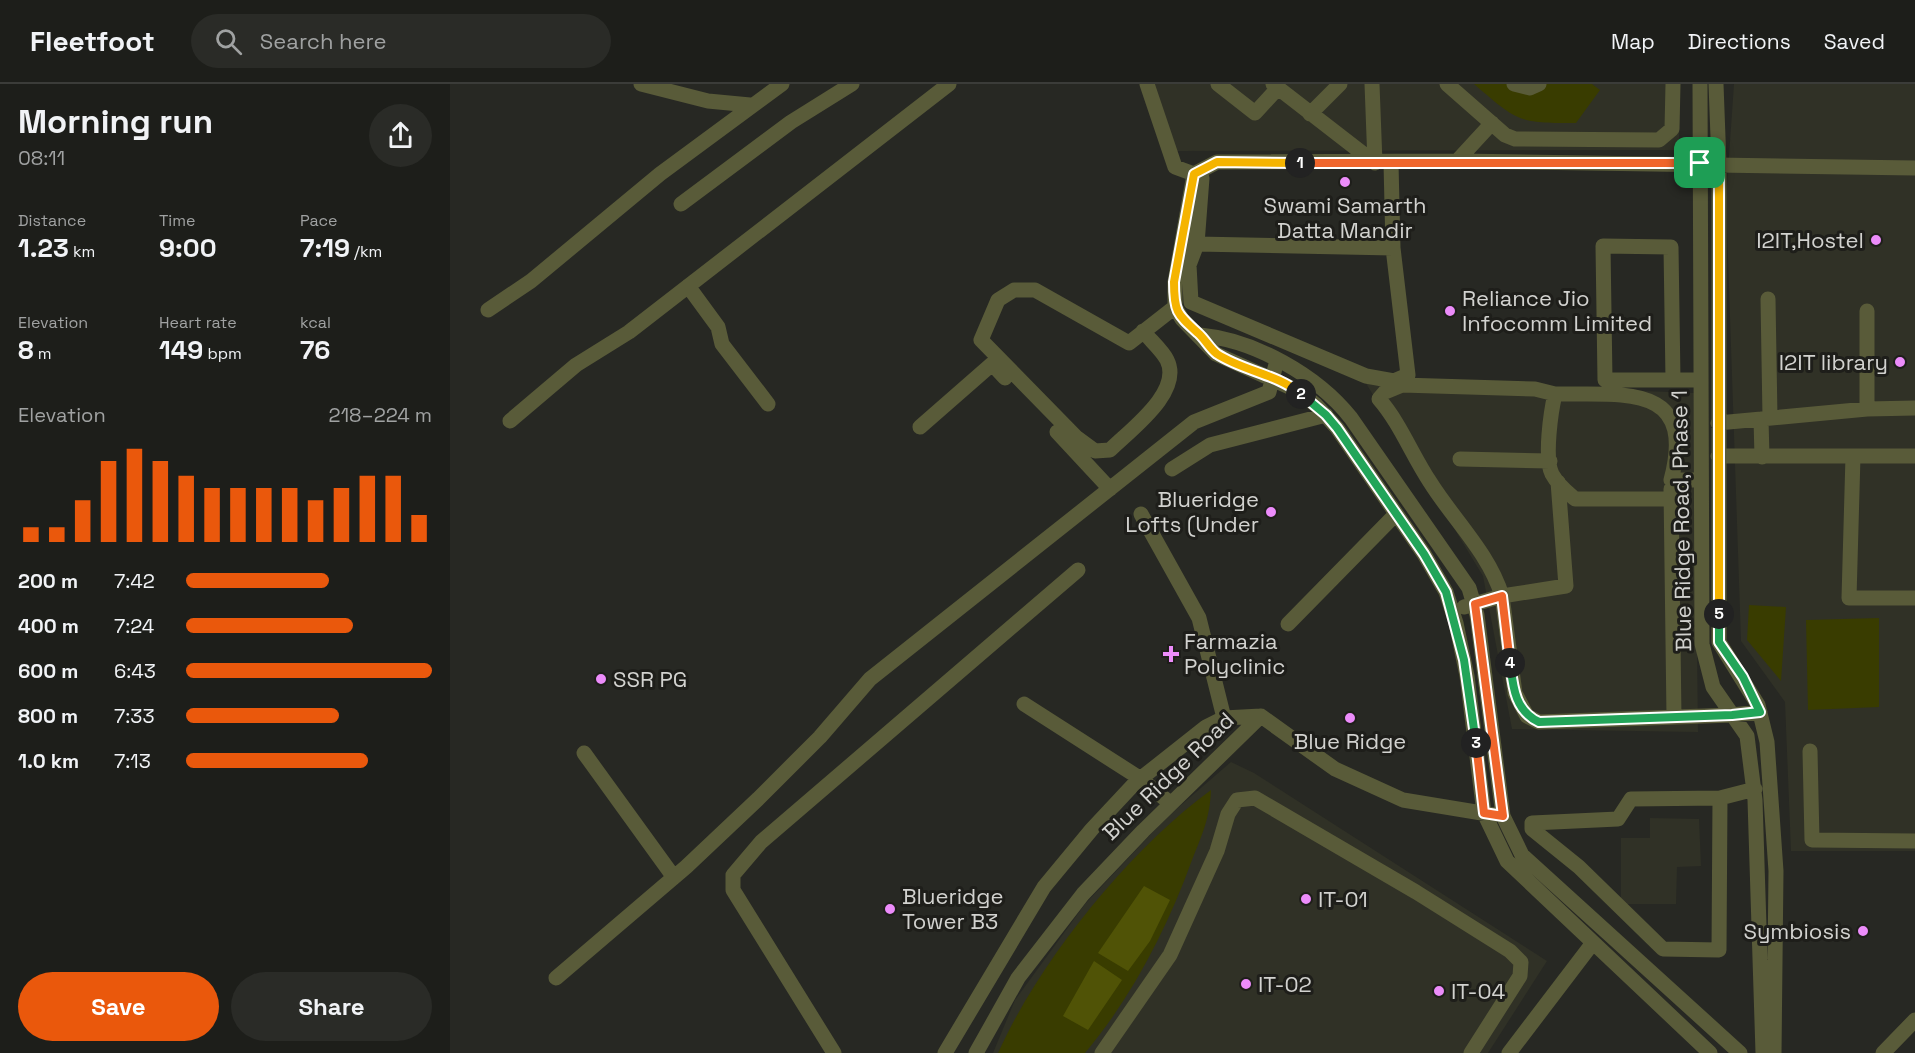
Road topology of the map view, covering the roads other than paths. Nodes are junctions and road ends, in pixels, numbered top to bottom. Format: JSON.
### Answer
{"nodes":[{"id":1,"x":641,"y":84,"type":"edge"},
{"id":2,"x":782,"y":84,"type":"edge"},
{"id":3,"x":852,"y":84,"type":"edge"},
{"id":4,"x":949,"y":84,"type":"edge"},
{"id":5,"x":1147,"y":84,"type":"edge"},
{"id":6,"x":1218,"y":84,"type":"edge"},
{"id":7,"x":1340,"y":84,"type":"edge"},
{"id":8,"x":1372,"y":84,"type":"edge"},
{"id":9,"x":1447,"y":84,"type":"edge"},
{"id":10,"x":1514,"y":84,"type":"edge"},
{"id":11,"x":1539,"y":84,"type":"edge"},
{"id":12,"x":1673,"y":84,"type":"edge"},
{"id":13,"x":1700,"y":84,"type":"edge"},
{"id":14,"x":1716,"y":84,"type":"edge"},
{"id":15,"x":1276,"y":86,"type":"edge"},
{"id":16,"x":750,"y":105,"type":"junction"},
{"id":17,"x":1310,"y":114,"type":"junction"},
{"id":18,"x":1492,"y":123,"type":"junction"},
{"id":19,"x":1457,"y":161,"type":"junction"},
{"id":20,"x":1383,"y":163,"type":"junction"},
{"id":21,"x":1700,"y":163,"type":"junction"},
{"id":22,"x":1719,"y":164,"type":"junction"},
{"id":23,"x":1915,"y":168,"type":"edge"},
{"id":24,"x":1198,"y":172,"type":"junction"},
{"id":25,"x":681,"y":204,"type":"dead end"},
{"id":26,"x":1197,"y":244,"type":"junction"},
{"id":27,"x":1393,"y":248,"type":"junction"},
{"id":28,"x":688,"y":286,"type":"junction"},
{"id":29,"x":1768,"y":299,"type":"dead end"},
{"id":30,"x":1175,"y":307,"type":"junction"},
{"id":31,"x":488,"y":310,"type":"dead end"},
{"id":32,"x":1867,"y":311,"type":"dead end"},
{"id":33,"x":1143,"y":331,"type":"junction"},
{"id":34,"x":1200,"y":335,"type":"junction"},
{"id":35,"x":1277,"y":360,"type":"junction"},
{"id":36,"x":1273,"y":378,"type":"junction"},
{"id":37,"x":1673,"y":380,"type":"junction"},
{"id":38,"x":1701,"y":380,"type":"junction"},
{"id":39,"x":1556,"y":394,"type":"junction"},
{"id":40,"x":768,"y":404,"type":"dead end"},
{"id":41,"x":1915,"y":408,"type":"edge"},
{"id":42,"x":1867,"y":409,"type":"junction"},
{"id":43,"x":1326,"y":415,"type":"junction"},
{"id":44,"x":1765,"y":419,"type":"junction"},
{"id":45,"x":510,"y":421,"type":"dead end"},
{"id":46,"x":1718,"y":423,"type":"junction"},
{"id":47,"x":920,"y":428,"type":"dead end"},
{"id":48,"x":1718,"y":456,"type":"junction"},
{"id":49,"x":1853,"y":456,"type":"junction"},
{"id":50,"x":1915,"y":456,"type":"edge"},
{"id":51,"x":1762,"y":457,"type":"junction"},
{"id":52,"x":1460,"y":459,"type":"dead end"},
{"id":53,"x":1550,"y":461,"type":"junction"},
{"id":54,"x":1172,"y":469,"type":"dead end"},
{"id":55,"x":1671,"y":480,"type":"junction"},
{"id":56,"x":1701,"y":480,"type":"junction"},
{"id":57,"x":1558,"y":483,"type":"junction"},
{"id":58,"x":1110,"y":489,"type":"junction"},
{"id":59,"x":1671,"y":499,"type":"junction"},
{"id":60,"x":1141,"y":514,"type":"dead end"},
{"id":61,"x":1396,"y":514,"type":"junction"},
{"id":62,"x":1078,"y":570,"type":"dead end"},
{"id":63,"x":1502,"y":596,"type":"junction"},
{"id":64,"x":1915,"y":598,"type":"edge"},
{"id":65,"x":1475,"y":604,"type":"junction"},
{"id":66,"x":1452,"y":610,"type":"junction"},
{"id":67,"x":1288,"y":624,"type":"dead end"},
{"id":68,"x":1024,"y":704,"type":"dead end"},
{"id":69,"x":1760,"y":712,"type":"junction"},
{"id":70,"x":1732,"y":715,"type":"junction"},
{"id":71,"x":1261,"y":716,"type":"junction"},
{"id":72,"x":1674,"y":717,"type":"junction"},
{"id":73,"x":1224,"y":718,"type":"junction"},
{"id":74,"x":1810,"y":751,"type":"dead end"},
{"id":75,"x":584,"y":753,"type":"dead end"},
{"id":76,"x":1141,"y":779,"type":"junction"},
{"id":77,"x":1755,"y":789,"type":"junction"},
{"id":78,"x":1720,"y":798,"type":"junction"},
{"id":79,"x":1170,"y":803,"type":"junction"},
{"id":80,"x":1484,"y":813,"type":"junction"},
{"id":81,"x":1503,"y":816,"type":"junction"},
{"id":82,"x":1915,"y":841,"type":"edge"},
{"id":83,"x":673,"y":876,"type":"junction"},
{"id":84,"x":1592,"y":944,"type":"junction"},
{"id":85,"x":555,"y":978,"type":"dead end"},
{"id":86,"x":1915,"y":1020,"type":"edge"},
{"id":87,"x":834,"y":1053,"type":"edge"},
{"id":88,"x":945,"y":1053,"type":"edge"},
{"id":89,"x":976,"y":1053,"type":"edge"},
{"id":90,"x":1102,"y":1053,"type":"edge"},
{"id":91,"x":1471,"y":1053,"type":"edge"},
{"id":92,"x":1509,"y":1053,"type":"edge"},
{"id":93,"x":1710,"y":1053,"type":"edge"},
{"id":94,"x":1740,"y":1053,"type":"edge"},
{"id":95,"x":1763,"y":1053,"type":"edge"},
{"id":96,"x":1774,"y":1053,"type":"edge"},
{"id":97,"x":1882,"y":1053,"type":"edge"}],
"edges":[{"from":1,"to":16,"type":"street"},
{"from":2,"to":16,"type":"street"},
{"from":3,"to":25,"type":"street"},
{"from":4,"to":28,"type":"street"},
{"from":5,"to":24,"type":"street"},
{"from":6,"to":15,"type":"street"},
{"from":7,"to":17,"type":"street"},
{"from":8,"to":20,"type":"street"},
{"from":9,"to":18,"type":"street"},
{"from":10,"to":11,"type":"street"},
{"from":12,"to":18,"type":"street"},
{"from":13,"to":21,"type":"street","name":"Blue Ridge Road, Phase 1"},
{"from":14,"to":22,"type":"street","name":"Blue Ridge Road, Phase 1"},
{"from":15,"to":17,"type":"street"},
{"from":16,"to":31,"type":"street"},
{"from":17,"to":20,"type":"street"},
{"from":18,"to":19,"type":"street"},
{"from":19,"to":20,"type":"street"},
{"from":19,"to":21,"type":"street"},
{"from":20,"to":24,"type":"street"},
{"from":20,"to":27,"type":"street"},
{"from":21,"to":22,"type":"street"},
{"from":21,"to":38,"type":"street","name":"Blue Ridge Road, Phase 1"},
{"from":22,"to":23,"type":"street"},
{"from":22,"to":46,"type":"street","name":"Blue Ridge Road, Phase 1"},
{"from":24,"to":26,"type":"street"},
{"from":24,"to":30,"type":"street"},
{"from":26,"to":27,"type":"street"},
{"from":26,"to":27,"type":"street"},
{"from":28,"to":40,"type":"street"},
{"from":28,"to":45,"type":"street"},
{"from":29,"to":44,"type":"street"},
{"from":30,"to":33,"type":"street"},
{"from":30,"to":34,"type":"street"},
{"from":32,"to":42,"type":"street"},
{"from":33,"to":33,"type":"street"},
{"from":34,"to":35,"type":"street"},
{"from":34,"to":36,"type":"street"},
{"from":35,"to":36,"type":"street"},
{"from":35,"to":65,"type":"street"},
{"from":36,"to":43,"type":"street"},
{"from":36,"to":58,"type":"street"},
{"from":37,"to":37,"type":"street"},
{"from":37,"to":38,"type":"street"},
{"from":38,"to":56,"type":"street","name":"Blue Ridge Road, Phase 1"},
{"from":39,"to":53,"type":"street"},
{"from":39,"to":55,"type":"street"},
{"from":39,"to":63,"type":"street"},
{"from":41,"to":42,"type":"street"},
{"from":42,"to":44,"type":"street"},
{"from":43,"to":54,"type":"street"},
{"from":43,"to":61,"type":"street"},
{"from":44,"to":46,"type":"street"},
{"from":44,"to":51,"type":"street"},
{"from":46,"to":48,"type":"street","name":"Blue Ridge Road, Phase 1"},
{"from":47,"to":58,"type":"street"},
{"from":48,"to":51,"type":"street"},
{"from":48,"to":69,"type":"street","name":"Blue Ridge Road, Phase 1"},
{"from":49,"to":50,"type":"street"},
{"from":49,"to":51,"type":"street"},
{"from":49,"to":64,"type":"street"},
{"from":52,"to":53,"type":"street"},
{"from":53,"to":57,"type":"street"},
{"from":55,"to":56,"type":"street"},
{"from":55,"to":59,"type":"street"},
{"from":56,"to":70,"type":"street","name":"Blue Ridge Road, Phase 1"},
{"from":57,"to":59,"type":"street"},
{"from":57,"to":63,"type":"street"},
{"from":58,"to":83,"type":"street"},
{"from":59,"to":72,"type":"street"},
{"from":60,"to":73,"type":"street"},
{"from":61,"to":66,"type":"street"},
{"from":61,"to":67,"type":"street"},
{"from":62,"to":87,"type":"street"},
{"from":63,"to":65,"type":"street"},
{"from":63,"to":72,"type":"street"},
{"from":65,"to":66,"type":"street"},
{"from":65,"to":81,"type":"street"},
{"from":66,"to":80,"type":"street"},
{"from":68,"to":76,"type":"street"},
{"from":69,"to":70,"type":"street"},
{"from":69,"to":96,"type":"street","name":"Blue Ridge Road, Phase 1"},
{"from":70,"to":72,"type":"street"},
{"from":70,"to":77,"type":"street","name":"Blue Ridge Road, Phase 1"},
{"from":71,"to":73,"type":"street","name":"Blue Ridge Road"},
{"from":71,"to":79,"type":"street","name":"Blue Ridge Road"},
{"from":71,"to":80,"type":"street"},
{"from":73,"to":76,"type":"street","name":"Blue Ridge Road"},
{"from":74,"to":82,"type":"street"},
{"from":75,"to":83,"type":"street"},
{"from":76,"to":79,"type":"street"},
{"from":76,"to":88,"type":"street","name":"Blue Ridge Road"},
{"from":77,"to":78,"type":"street"},
{"from":77,"to":95,"type":"street","name":"Blue Ridge Road, Phase 1"},
{"from":78,"to":78,"type":"street"},
{"from":79,"to":89,"type":"street","name":"Blue Ridge Road"},
{"from":80,"to":81,"type":"street"},
{"from":80,"to":84,"type":"street"},
{"from":81,"to":94,"type":"street"},
{"from":83,"to":85,"type":"street"},
{"from":84,"to":92,"type":"street"},
{"from":84,"to":93,"type":"street"},
{"from":86,"to":97,"type":"street"},
{"from":90,"to":91,"type":"street"}]}
